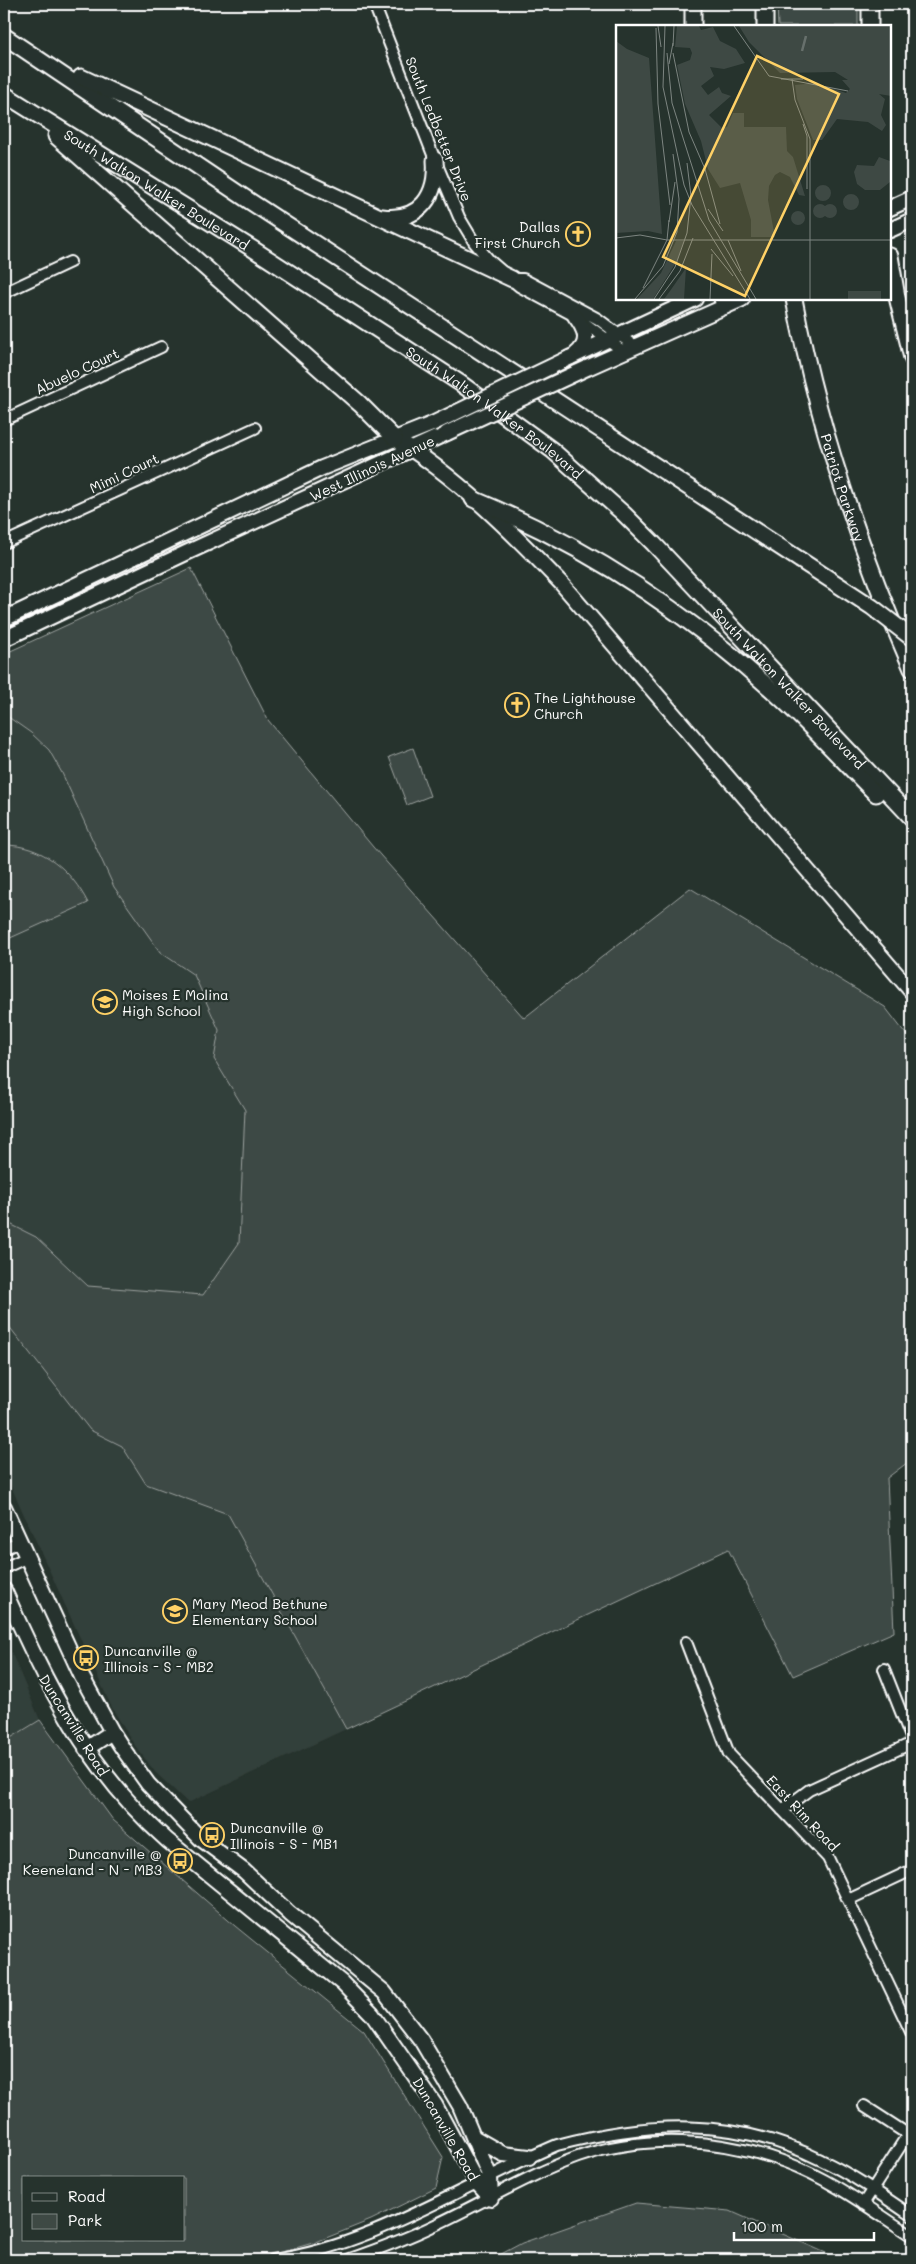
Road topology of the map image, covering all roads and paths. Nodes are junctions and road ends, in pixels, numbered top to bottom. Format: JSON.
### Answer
{"nodes":[{"id":1,"x":374,"y":4,"type":"edge"},
{"id":2,"x":693,"y":4,"type":"edge"},
{"id":3,"x":765,"y":4,"type":"edge"},
{"id":4,"x":870,"y":4,"type":"edge"},
{"id":5,"x":693,"y":25,"type":"edge"},
{"id":6,"x":765,"y":25,"type":"edge"},
{"id":7,"x":870,"y":25,"type":"edge"},
{"id":8,"x":4,"y":36,"type":"edge"},
{"id":9,"x":27,"y":52,"type":"junction"},
{"id":10,"x":4,"y":94,"type":"edge"},
{"id":11,"x":21,"y":105,"type":"junction"},
{"id":12,"x":435,"y":160,"type":"junction"},
{"id":13,"x":912,"y":198,"type":"edge"},
{"id":14,"x":891,"y":208,"type":"edge"},
{"id":15,"x":375,"y":215,"type":"junction"},
{"id":16,"x":912,"y":220,"type":"edge"},
{"id":17,"x":891,"y":230,"type":"edge"},
{"id":18,"x":70,"y":262,"type":"dead end"},
{"id":19,"x":891,"y":262,"type":"edge"},
{"id":20,"x":512,"y":279,"type":"junction"},
{"id":21,"x":4,"y":293,"type":"edge"},
{"id":22,"x":693,"y":300,"type":"edge"},
{"id":23,"x":738,"y":300,"type":"edge"},
{"id":24,"x":794,"y":300,"type":"edge"},
{"id":25,"x":724,"y":303,"type":"edge"},
{"id":26,"x":575,"y":316,"type":"junction"},
{"id":27,"x":614,"y":337,"type":"junction"},
{"id":28,"x":161,"y":347,"type":"dead end"},
{"id":29,"x":629,"y":349,"type":"junction"},
{"id":30,"x":571,"y":357,"type":"junction"},
{"id":31,"x":912,"y":358,"type":"edge"},
{"id":32,"x":4,"y":420,"type":"edge"},
{"id":33,"x":255,"y":428,"type":"dead end"},
{"id":34,"x":395,"y":439,"type":"junction"},
{"id":35,"x":413,"y":449,"type":"junction"},
{"id":36,"x":276,"y":490,"type":"junction"},
{"id":37,"x":473,"y":499,"type":"junction"},
{"id":38,"x":282,"y":509,"type":"junction"},
{"id":39,"x":179,"y":536,"type":"junction"},
{"id":40,"x":4,"y":542,"type":"edge"},
{"id":41,"x":186,"y":553,"type":"junction"},
{"id":42,"x":4,"y":619,"type":"edge"},
{"id":43,"x":912,"y":638,"type":"edge"},
{"id":44,"x":4,"y":639,"type":"edge"},
{"id":45,"x":912,"y":669,"type":"edge"},
{"id":46,"x":912,"y":818,"type":"edge"},
{"id":47,"x":912,"y":826,"type":"edge"},
{"id":48,"x":912,"y":992,"type":"edge"},
{"id":49,"x":4,"y":1507,"type":"edge"},
{"id":50,"x":20,"y":1541,"type":"junction"},
{"id":51,"x":4,"y":1549,"type":"edge"},
{"id":52,"x":28,"y":1557,"type":"junction"},
{"id":53,"x":4,"y":1568,"type":"edge"},
{"id":54,"x":4,"y":1590,"type":"edge"},
{"id":55,"x":7,"y":1603,"type":"edge"},
{"id":56,"x":686,"y":1642,"type":"dead end"},
{"id":57,"x":884,"y":1669,"type":"dead end"},
{"id":58,"x":112,"y":1732,"type":"junction"},
{"id":59,"x":912,"y":1741,"type":"edge"},
{"id":60,"x":86,"y":1749,"type":"junction"},
{"id":61,"x":782,"y":1810,"type":"junction"},
{"id":62,"x":912,"y":1870,"type":"edge"},
{"id":63,"x":244,"y":1871,"type":"junction"},
{"id":64,"x":229,"y":1890,"type":"junction"},
{"id":65,"x":848,"y":1900,"type":"junction"},
{"id":66,"x":397,"y":2009,"type":"junction"},
{"id":67,"x":380,"y":2025,"type":"junction"},
{"id":68,"x":912,"y":2034,"type":"edge"},
{"id":69,"x":864,"y":2106,"type":"dead end"},
{"id":70,"x":911,"y":2133,"type":"edge"},
{"id":71,"x":475,"y":2138,"type":"junction"},
{"id":72,"x":529,"y":2157,"type":"junction"},
{"id":73,"x":490,"y":2176,"type":"junction"},
{"id":74,"x":476,"y":2184,"type":"junction"},
{"id":75,"x":872,"y":2189,"type":"junction"},
{"id":76,"x":491,"y":2198,"type":"junction"},
{"id":77,"x":863,"y":2204,"type":"junction"},
{"id":78,"x":424,"y":2210,"type":"junction"},
{"id":79,"x":912,"y":2216,"type":"edge"},
{"id":80,"x":432,"y":2227,"type":"junction"},
{"id":81,"x":912,"y":2236,"type":"edge"},
{"id":82,"x":273,"y":2260,"type":"edge"},
{"id":83,"x":347,"y":2260,"type":"edge"}],
"edges":[{"from":1,"to":12,"type":"street","name":"South Ledbetter Drive"},
{"from":2,"to":5,"type":"highway"},
{"from":3,"to":6,"type":"highway"},
{"from":4,"to":7,"type":"highway"},
{"from":8,"to":9,"type":"highway"},
{"from":9,"to":15,"type":"highway"},
{"from":9,"to":43,"type":"highway","bridge":true},
{"from":10,"to":11,"type":"highway","name":"South Walton Walker Boulevard"},
{"from":11,"to":34,"type":"highway"},
{"from":11,"to":46,"type":"highway","name":"South Walton Walker Boulevard"},
{"from":12,"to":15,"type":"highway"},
{"from":12,"to":20,"type":"street","name":"South Ledbetter Drive"},
{"from":13,"to":14,"type":"main road"},
{"from":15,"to":20,"type":"highway"},
{"from":16,"to":17,"type":"main road"},
{"from":18,"to":21,"type":"street"},
{"from":19,"to":31,"type":"highway"},
{"from":20,"to":26,"type":"street","name":"South Ledbetter Drive"},
{"from":20,"to":27,"type":"street","name":"South Ledbetter Drive"},
{"from":22,"to":27,"type":"main road","name":"West Illinois Avenue"},
{"from":23,"to":25,"type":"main road","name":"West Illinois Avenue"},
{"from":24,"to":45,"type":"highway","name":"Patriot Parkway"},
{"from":25,"to":29,"type":"main road","name":"West Illinois Avenue"},
{"from":26,"to":27,"type":"street","name":"South Ledbetter Drive"},
{"from":26,"to":30,"type":"main road"},
{"from":27,"to":29,"type":"street","name":"South Ledbetter Drive"},
{"from":27,"to":30,"type":"main road","name":"West Illinois Avenue"},
{"from":28,"to":32,"type":"street","name":"Abuelo Court"},
{"from":29,"to":35,"type":"main road","name":"West Illinois Avenue","bridge":true},
{"from":30,"to":34,"type":"main road","name":"West Illinois Avenue","bridge":true},
{"from":33,"to":40,"type":"street","name":"Mimi Court"},
{"from":34,"to":35,"type":"main road"},
{"from":34,"to":36,"type":"main road","name":"West Illinois Avenue"},
{"from":35,"to":37,"type":"main road"},
{"from":35,"to":38,"type":"main road","name":"West Illinois Avenue"},
{"from":36,"to":38,"type":"main road"},
{"from":36,"to":39,"type":"main road","name":"West Illinois Avenue"},
{"from":37,"to":47,"type":"highway"},
{"from":37,"to":48,"type":"main road"},
{"from":38,"to":41,"type":"main road","name":"West Illinois Avenue"},
{"from":39,"to":41,"type":"main road"},
{"from":39,"to":42,"type":"main road","name":"West Illinois Avenue"},
{"from":41,"to":44,"type":"main road","name":"West Illinois Avenue"},
{"from":49,"to":50,"type":"main road","name":"Duncanville Road"},
{"from":50,"to":51,"type":"street"},
{"from":50,"to":52,"type":"main road","name":"Duncanville Road"},
{"from":52,"to":53,"type":"street"},
{"from":52,"to":58,"type":"main road","name":"Duncanville Road"},
{"from":54,"to":55,"type":"main road","name":"Duncanville Road"},
{"from":55,"to":60,"type":"main road","name":"Duncanville Road"},
{"from":56,"to":61,"type":"street","name":"East Rim Road"},
{"from":57,"to":59,"type":"street"},
{"from":58,"to":60,"type":"main road"},
{"from":58,"to":63,"type":"main road","name":"Duncanville Road"},
{"from":59,"to":61,"type":"street"},
{"from":60,"to":64,"type":"main road","name":"Duncanville Road"},
{"from":61,"to":65,"type":"street","name":"East Rim Road"},
{"from":62,"to":65,"type":"street"},
{"from":63,"to":64,"type":"main road"},
{"from":63,"to":66,"type":"main road","name":"Duncanville Road"},
{"from":64,"to":67,"type":"main road","name":"Duncanville Road"},
{"from":65,"to":68,"type":"street","name":"East Rim Road"},
{"from":66,"to":67,"type":"main road"},
{"from":66,"to":71,"type":"main road","name":"Duncanville Road"},
{"from":67,"to":74,"type":"main road","name":"Duncanville Road"},
{"from":69,"to":70,"type":"street"},
{"from":70,"to":75,"type":"street"},
{"from":71,"to":72,"type":"main road"},
{"from":71,"to":73,"type":"main road","name":"Duncanville Road"},
{"from":72,"to":73,"type":"street"},
{"from":72,"to":75,"type":"street"},
{"from":73,"to":74,"type":"street"},
{"from":73,"to":76,"type":"main road","name":"Duncanville Road"},
{"from":74,"to":76,"type":"main road","name":"Duncanville Road"},
{"from":74,"to":78,"type":"street"},
{"from":75,"to":77,"type":"street"},
{"from":75,"to":79,"type":"street"},
{"from":76,"to":77,"type":"street"},
{"from":76,"to":80,"type":"street"},
{"from":77,"to":81,"type":"street"},
{"from":78,"to":80,"type":"street"},
{"from":78,"to":82,"type":"street"},
{"from":80,"to":83,"type":"street"}]}
